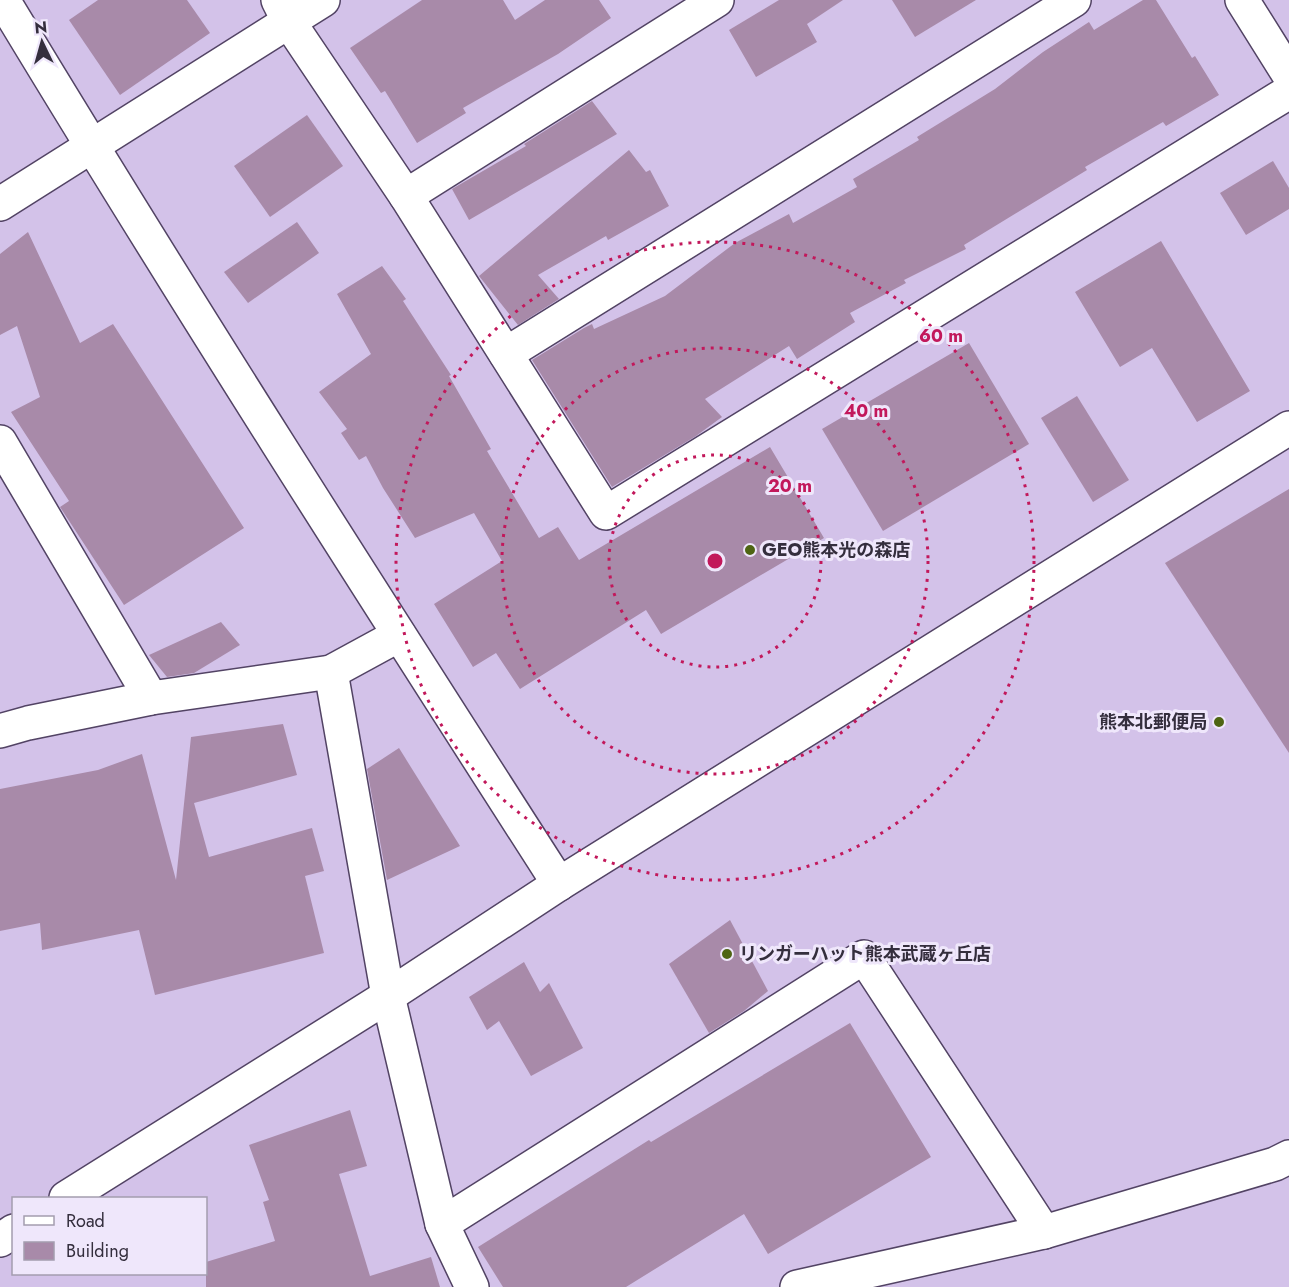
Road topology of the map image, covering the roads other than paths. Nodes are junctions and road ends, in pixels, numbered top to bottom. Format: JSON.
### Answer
{"nodes":[{"id":1,"x":3,"y":0,"type":"edge"},
{"id":2,"x":323,"y":0,"type":"edge"},
{"id":3,"x":717,"y":0,"type":"edge"},
{"id":4,"x":1074,"y":0,"type":"edge"},
{"id":5,"x":1242,"y":0,"type":"edge"},
{"id":6,"x":283,"y":11,"type":"edge"},
{"id":7,"x":1289,"y":75,"type":"edge"},
{"id":8,"x":1289,"y":92,"type":"edge"},
{"id":9,"x":92,"y":146,"type":"junction"},
{"id":10,"x":406,"y":196,"type":"junction"},
{"id":11,"x":0,"y":204,"type":"edge"},
{"id":12,"x":506,"y":354,"type":"junction"},
{"id":13,"x":1289,"y":428,"type":"edge"},
{"id":14,"x":4,"y":458,"type":"edge"},
{"id":15,"x":399,"y":634,"type":"junction"},
{"id":16,"x":331,"y":672,"type":"junction"},
{"id":17,"x":151,"y":698,"type":"junction"},
{"id":18,"x":0,"y":730,"type":"edge"},
{"id":19,"x":559,"y":884,"type":"junction"},
{"id":20,"x":388,"y":996,"type":"junction"},
{"id":21,"x":1289,"y":1157,"type":"edge"},
{"id":22,"x":68,"y":1197,"type":"edge"},
{"id":23,"x":442,"y":1224,"type":"junction"},
{"id":24,"x":1044,"y":1232,"type":"junction"},
{"id":25,"x":472,"y":1287,"type":"edge"},
{"id":26,"x":797,"y":1287,"type":"edge"}],
"edges":[{"from":1,"to":9,"type":"street"},
{"from":2,"to":6,"type":"street"},
{"from":3,"to":10,"type":"street"},
{"from":4,"to":12,"type":"street"},
{"from":5,"to":7,"type":"street"},
{"from":6,"to":9,"type":"street"},
{"from":6,"to":10,"type":"street"},
{"from":8,"to":12,"type":"street"},
{"from":9,"to":11,"type":"street"},
{"from":9,"to":15,"type":"street"},
{"from":10,"to":12,"type":"street"},
{"from":13,"to":19,"type":"street"},
{"from":14,"to":17,"type":"street"},
{"from":15,"to":16,"type":"street"},
{"from":15,"to":19,"type":"street"},
{"from":16,"to":17,"type":"street"},
{"from":16,"to":20,"type":"street"},
{"from":17,"to":18,"type":"street"},
{"from":19,"to":20,"type":"street"},
{"from":20,"to":22,"type":"street"},
{"from":20,"to":23,"type":"street"},
{"from":21,"to":24,"type":"street"},
{"from":23,"to":24,"type":"street"},
{"from":23,"to":25,"type":"street"},
{"from":24,"to":26,"type":"street"}]}
